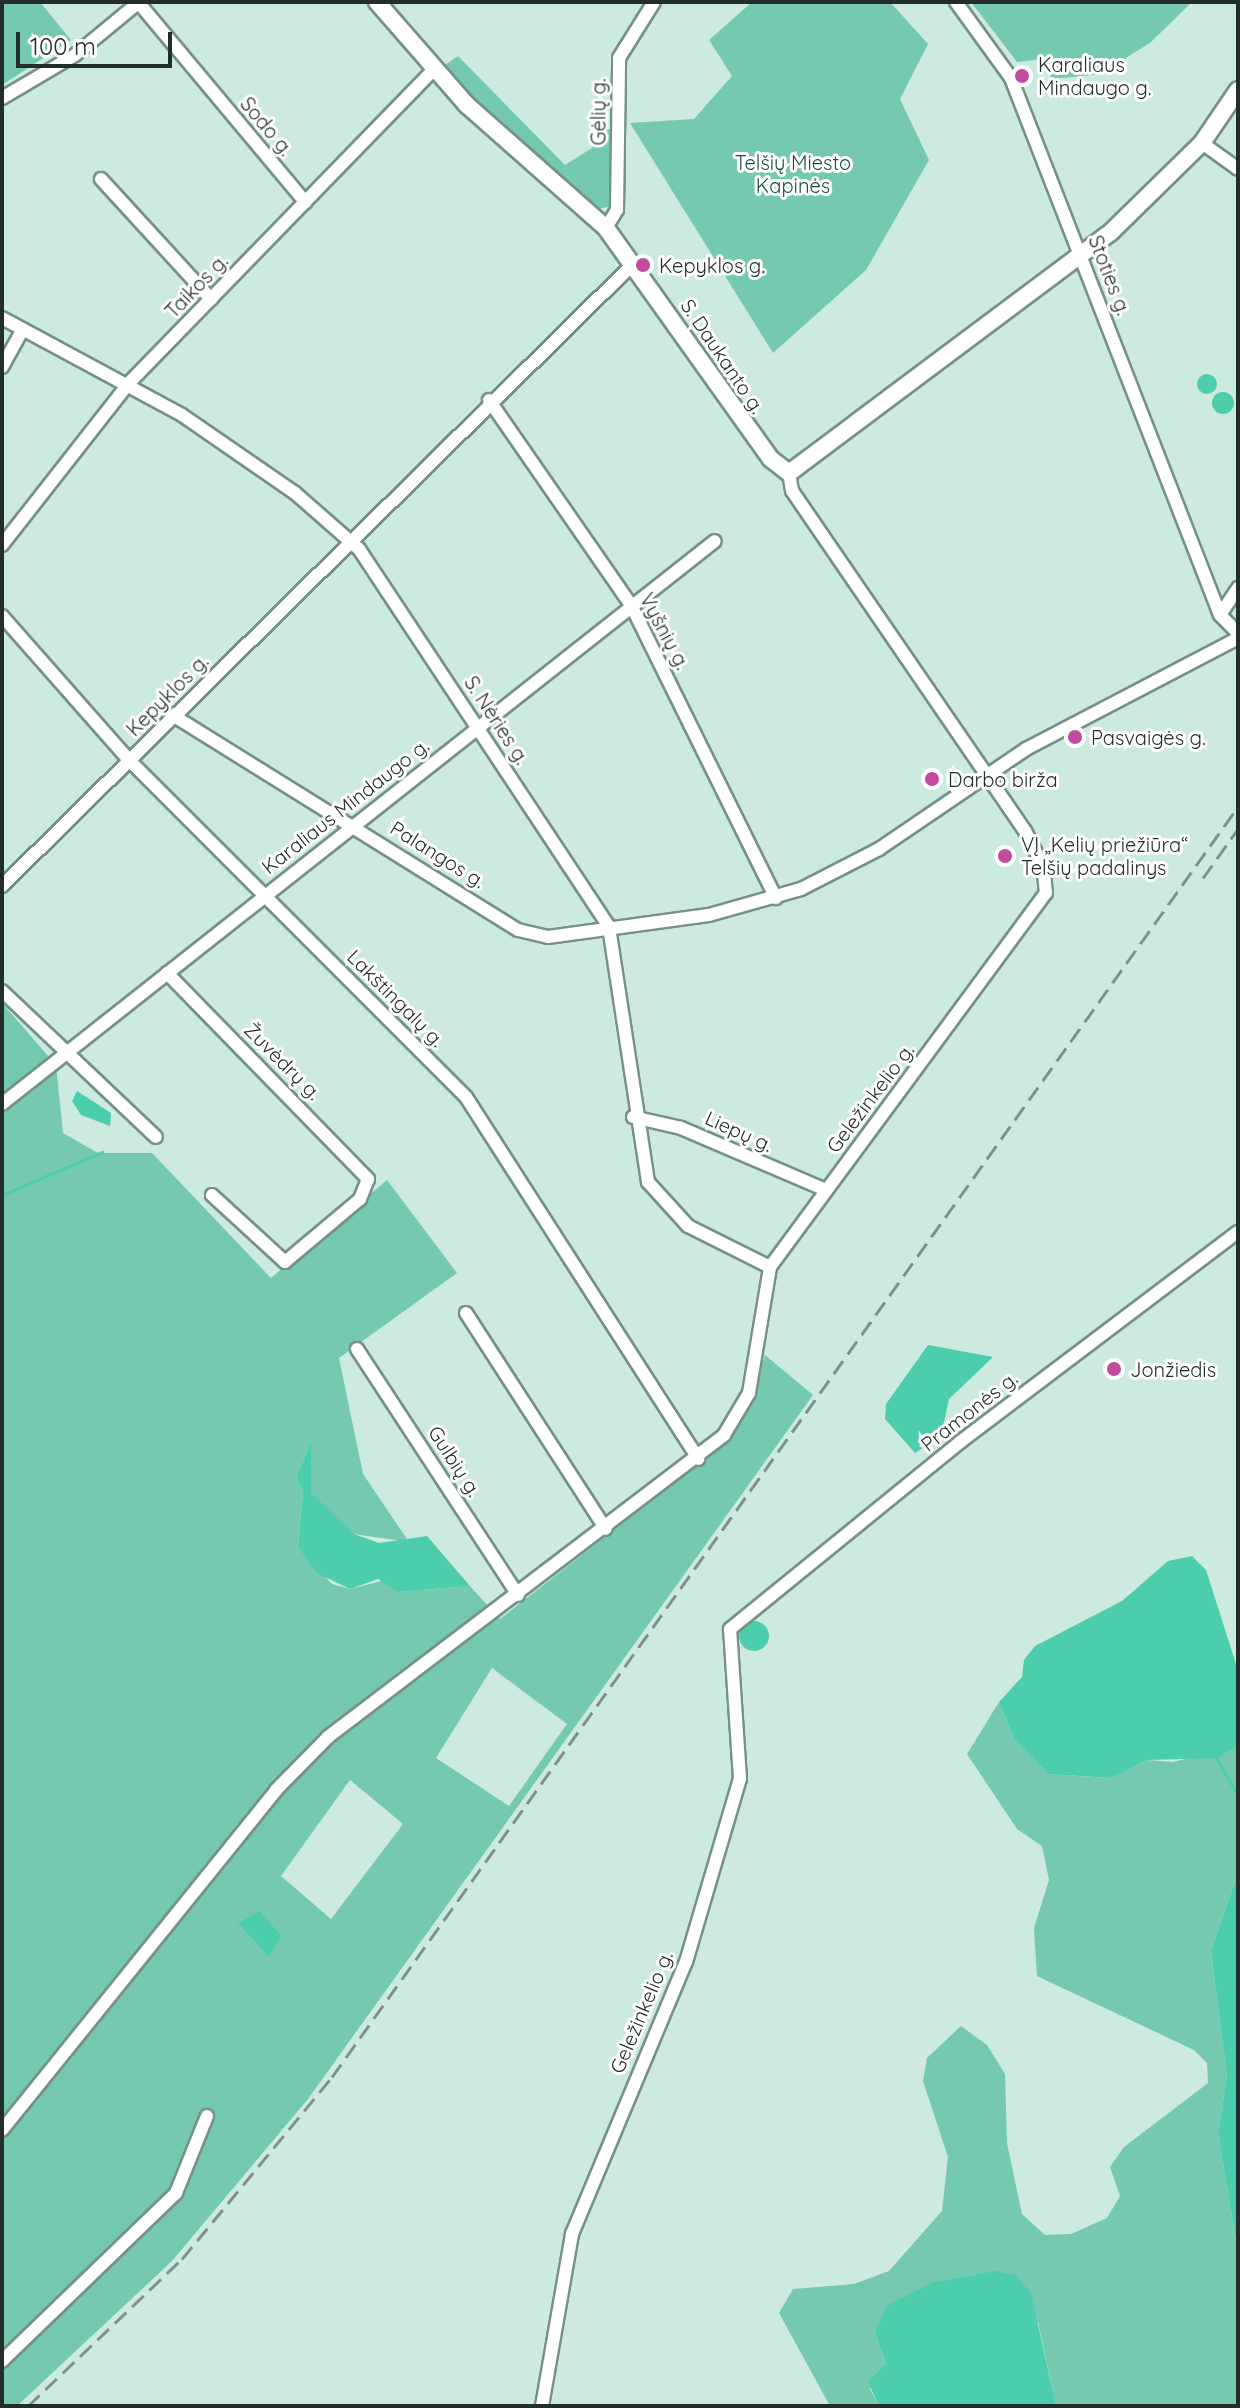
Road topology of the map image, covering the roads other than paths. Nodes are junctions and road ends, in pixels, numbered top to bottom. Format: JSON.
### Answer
{"nodes":[{"id":1,"x":138,"y":2,"type":"edge"},
{"id":2,"x":377,"y":2,"type":"edge"},
{"id":3,"x":654,"y":2,"type":"edge"},
{"id":4,"x":956,"y":2,"type":"edge"},
{"id":5,"x":434,"y":69,"type":"junction"},
{"id":6,"x":1238,"y":90,"type":"edge"},
{"id":7,"x":2,"y":98,"type":"edge"},
{"id":8,"x":1202,"y":143,"type":"junction"},
{"id":9,"x":1238,"y":169,"type":"edge"},
{"id":10,"x":101,"y":179,"type":"dead end"},
{"id":11,"x":305,"y":202,"type":"junction"},
{"id":12,"x":606,"y":228,"type":"junction"},
{"id":13,"x":1082,"y":256,"type":"junction"},
{"id":14,"x":634,"y":263,"type":"junction"},
{"id":15,"x":211,"y":299,"type":"junction"},
{"id":16,"x":2,"y":318,"type":"edge"},
{"id":17,"x":23,"y":329,"type":"junction"},
{"id":18,"x":2,"y":367,"type":"edge"},
{"id":19,"x":129,"y":383,"type":"junction"},
{"id":20,"x":489,"y":400,"type":"junction"},
{"id":21,"x":789,"y":473,"type":"junction"},
{"id":22,"x":350,"y":540,"type":"junction"},
{"id":23,"x":715,"y":541,"type":"dead end"},
{"id":24,"x":2,"y":545,"type":"edge"},
{"id":25,"x":1202,"y":577,"type":"junction"},
{"id":26,"x":1235,"y":590,"type":"edge"},
{"id":27,"x":631,"y":605,"type":"junction"},
{"id":28,"x":2,"y":616,"type":"edge"},
{"id":29,"x":1221,"y":617,"type":"junction"},
{"id":30,"x":1238,"y":636,"type":"edge"},
{"id":31,"x":1215,"y":645,"type":"junction"},
{"id":32,"x":174,"y":716,"type":"junction"},
{"id":33,"x":477,"y":726,"type":"junction"},
{"id":34,"x":129,"y":760,"type":"junction"},
{"id":35,"x":985,"y":773,"type":"junction"},
{"id":36,"x":352,"y":826,"type":"junction"},
{"id":37,"x":2,"y":886,"type":"edge"},
{"id":38,"x":265,"y":895,"type":"junction"},
{"id":39,"x":776,"y":898,"type":"junction"},
{"id":40,"x":609,"y":927,"type":"junction"},
{"id":41,"x":167,"y":973,"type":"junction"},
{"id":42,"x":2,"y":991,"type":"edge"},
{"id":43,"x":67,"y":1050,"type":"junction"},
{"id":44,"x":2,"y":1104,"type":"edge"},
{"id":45,"x":633,"y":1117,"type":"junction"},
{"id":46,"x":156,"y":1137,"type":"dead end"},
{"id":47,"x":826,"y":1190,"type":"junction"},
{"id":48,"x":212,"y":1195,"type":"dead end"},
{"id":49,"x":1238,"y":1232,"type":"edge"},
{"id":50,"x":770,"y":1267,"type":"junction"},
{"id":51,"x":466,"y":1313,"type":"dead end"},
{"id":52,"x":357,"y":1349,"type":"dead end"},
{"id":53,"x":698,"y":1459,"type":"junction"},
{"id":54,"x":606,"y":1529,"type":"junction"},
{"id":55,"x":518,"y":1595,"type":"junction"},
{"id":56,"x":730,"y":1629,"type":"joint"},
{"id":57,"x":207,"y":2116,"type":"dead end"},
{"id":58,"x":2,"y":2130,"type":"edge"},
{"id":59,"x":2,"y":2361,"type":"edge"},
{"id":60,"x":542,"y":2406,"type":"edge"}],
"edges":[{"from":1,"to":7,"type":"street"},
{"from":1,"to":11,"type":"street","name":"Sodo g."},
{"from":2,"to":5,"type":"main road","name":"S. Daukanto g."},
{"from":3,"to":12,"type":"street","name":"Gėlių g."},
{"from":4,"to":13,"type":"street","name":"Stoties g."},
{"from":5,"to":11,"type":"street","name":"Taikos g."},
{"from":5,"to":12,"type":"main road","name":"S. Daukanto g."},
{"from":6,"to":8,"type":"main road"},
{"from":8,"to":9,"type":"street"},
{"from":8,"to":13,"type":"main road"},
{"from":10,"to":15,"type":"street"},
{"from":11,"to":15,"type":"street","name":"Taikos g."},
{"from":12,"to":14,"type":"main road","name":"S. Daukanto g."},
{"from":13,"to":21,"type":"main road"},
{"from":13,"to":25,"type":"street","name":"Stoties g."},
{"from":14,"to":20,"type":"street","name":"Kepyklos g."},
{"from":14,"to":21,"type":"main road","name":"S. Daukanto g."},
{"from":15,"to":19,"type":"street","name":"Taikos g."},
{"from":16,"to":17,"type":"street","name":"S. Nėries g."},
{"from":17,"to":18,"type":"street"},
{"from":17,"to":19,"type":"street","name":"S. Nėries g."},
{"from":19,"to":22,"type":"street","name":"S. Nėries g."},
{"from":19,"to":24,"type":"street","name":"Taikos g."},
{"from":20,"to":22,"type":"street","name":"Kepyklos g."},
{"from":20,"to":27,"type":"street","name":"Vyšnių g."},
{"from":21,"to":35,"type":"street","name":"S. Daukanto g."},
{"from":22,"to":32,"type":"street","name":"Kepyklos g."},
{"from":22,"to":33,"type":"street","name":"S. Nėries g."},
{"from":23,"to":27,"type":"street","name":"Karaliaus Mindaugo g."},
{"from":25,"to":26,"type":"street"},
{"from":25,"to":29,"type":"street","name":"Stoties g."},
{"from":26,"to":29,"type":"street"},
{"from":27,"to":33,"type":"street","name":"Karaliaus Mindaugo g."},
{"from":27,"to":39,"type":"street","name":"Vyšnių g."},
{"from":28,"to":34,"type":"street","name":"Lakštingalų g."},
{"from":29,"to":30,"type":"street"},
{"from":29,"to":31,"type":"street"},
{"from":30,"to":31,"type":"street"},
{"from":31,"to":35,"type":"street"},
{"from":32,"to":34,"type":"street","name":"Kepyklos g."},
{"from":32,"to":36,"type":"street","name":"Palangos g."},
{"from":33,"to":36,"type":"street","name":"Karaliaus Mindaugo g."},
{"from":33,"to":40,"type":"street","name":"S. Nėries g."},
{"from":34,"to":37,"type":"street","name":"Kepyklos g."},
{"from":34,"to":38,"type":"street","name":"Lakštingalų g."},
{"from":35,"to":39,"type":"street"},
{"from":35,"to":47,"type":"street","name":"Geležinkelio g."},
{"from":36,"to":38,"type":"street","name":"Karaliaus Mindaugo g."},
{"from":36,"to":40,"type":"street","name":"Palangos g."},
{"from":38,"to":41,"type":"street","name":"Karaliaus Mindaugo g."},
{"from":38,"to":53,"type":"street","name":"Lakštingalų g."},
{"from":39,"to":40,"type":"street"},
{"from":40,"to":45,"type":"street","name":"S. Nėries g."},
{"from":41,"to":43,"type":"street","name":"Karaliaus Mindaugo g."},
{"from":41,"to":48,"type":"street","name":"Žuvėdrų g."},
{"from":42,"to":43,"type":"street"},
{"from":43,"to":44,"type":"street","name":"Karaliaus Mindaugo g."},
{"from":43,"to":46,"type":"street"},
{"from":45,"to":47,"type":"street","name":"Liepų g."},
{"from":45,"to":50,"type":"street","name":"S. Nėries g."},
{"from":47,"to":50,"type":"street","name":"Geležinkelio g."},
{"from":49,"to":56,"type":"street","name":"Pramonės g."},
{"from":50,"to":53,"type":"street","name":"Geležinkelio g."},
{"from":51,"to":54,"type":"street"},
{"from":52,"to":55,"type":"street","name":"Gulbių g."},
{"from":53,"to":54,"type":"street","name":"Geležinkelio g."},
{"from":54,"to":55,"type":"street","name":"Geležinkelio g."},
{"from":55,"to":58,"type":"street","name":"Geležinkelio g."},
{"from":56,"to":60,"type":"street","name":"Geležinkelio g."},
{"from":57,"to":59,"type":"street"}]}
